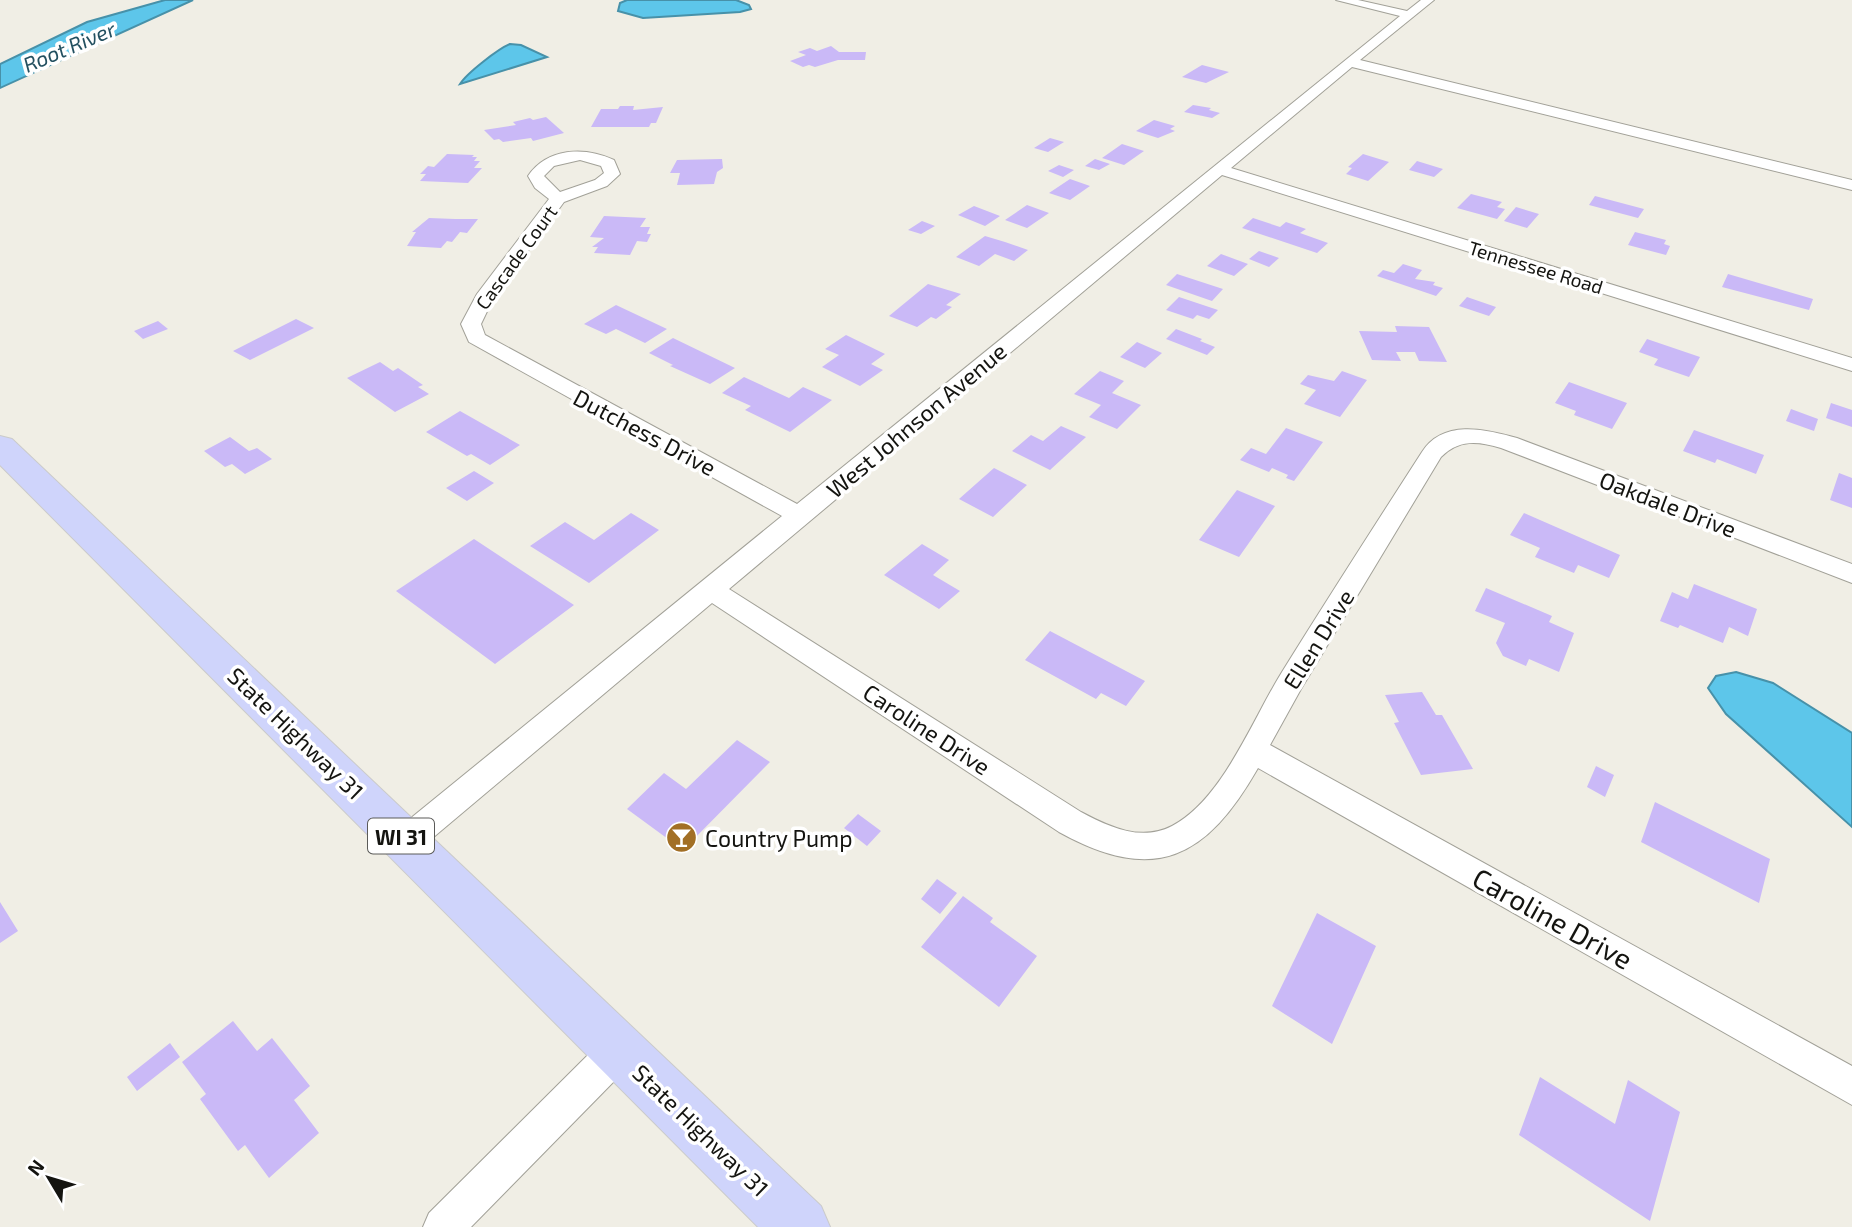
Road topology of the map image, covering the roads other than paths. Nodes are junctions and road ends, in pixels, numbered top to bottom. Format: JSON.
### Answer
{"nodes":[{"id":1,"x":1342,"y":0,"type":"edge"},
{"id":2,"x":1428,"y":0,"type":"edge"},
{"id":3,"x":1410,"y":15,"type":"junction"},
{"id":4,"x":1350,"y":62,"type":"junction"},
{"id":5,"x":1219,"y":169,"type":"junction"},
{"id":6,"x":1852,"y":186,"type":"edge"},
{"id":7,"x":558,"y":198,"type":"dead end"},
{"id":8,"x":490,"y":348,"type":"joint"},
{"id":9,"x":1852,"y":365,"type":"edge"},
{"id":10,"x":1483,"y":436,"type":"joint"},
{"id":11,"x":0,"y":446,"type":"edge"},
{"id":12,"x":801,"y":516,"type":"junction"},
{"id":13,"x":1852,"y":575,"type":"edge"},
{"id":14,"x":712,"y":590,"type":"junction"},
{"id":15,"x":1253,"y":750,"type":"junction"},
{"id":16,"x":406,"y":841,"type":"junction"},
{"id":17,"x":1150,"y":847,"type":"joint"},
{"id":18,"x":619,"y":1050,"type":"junction"},
{"id":19,"x":1852,"y":1086,"type":"edge"},
{"id":20,"x":443,"y":1227,"type":"edge"},
{"id":21,"x":800,"y":1227,"type":"edge"}],
"edges":[{"from":1,"to":3,"type":"street"},
{"from":2,"to":3,"type":"street","name":"West Johnson Avenue"},
{"from":3,"to":4,"type":"street","name":"West Johnson Avenue"},
{"from":4,"to":5,"type":"street","name":"West Johnson Avenue"},
{"from":4,"to":6,"type":"street"},
{"from":5,"to":9,"type":"street","name":"Tennessee Road"},
{"from":5,"to":12,"type":"street","name":"West Johnson Avenue"},
{"from":7,"to":8,"type":"street","name":"Cascade Court"},
{"from":8,"to":12,"type":"street","name":"Dutchess Drive"},
{"from":10,"to":13,"type":"street","name":"Oakdale Drive"},
{"from":10,"to":15,"type":"street","name":"Ellen Drive"},
{"from":11,"to":16,"type":"main road","name":"State Highway 31","number":"WI 31"},
{"from":12,"to":14,"type":"street","name":"West Johnson Avenue"},
{"from":14,"to":16,"type":"street","name":"West Johnson Avenue"},
{"from":14,"to":17,"type":"street","name":"Caroline Drive"},
{"from":15,"to":17,"type":"street","name":"Ellen Drive"},
{"from":15,"to":19,"type":"street","name":"Caroline Drive"},
{"from":16,"to":18,"type":"main road","name":"State Highway 31","number":"WI 31"},
{"from":18,"to":20,"type":"street"},
{"from":18,"to":21,"type":"main road","name":"State Highway 31","number":"WI 31"}]}
